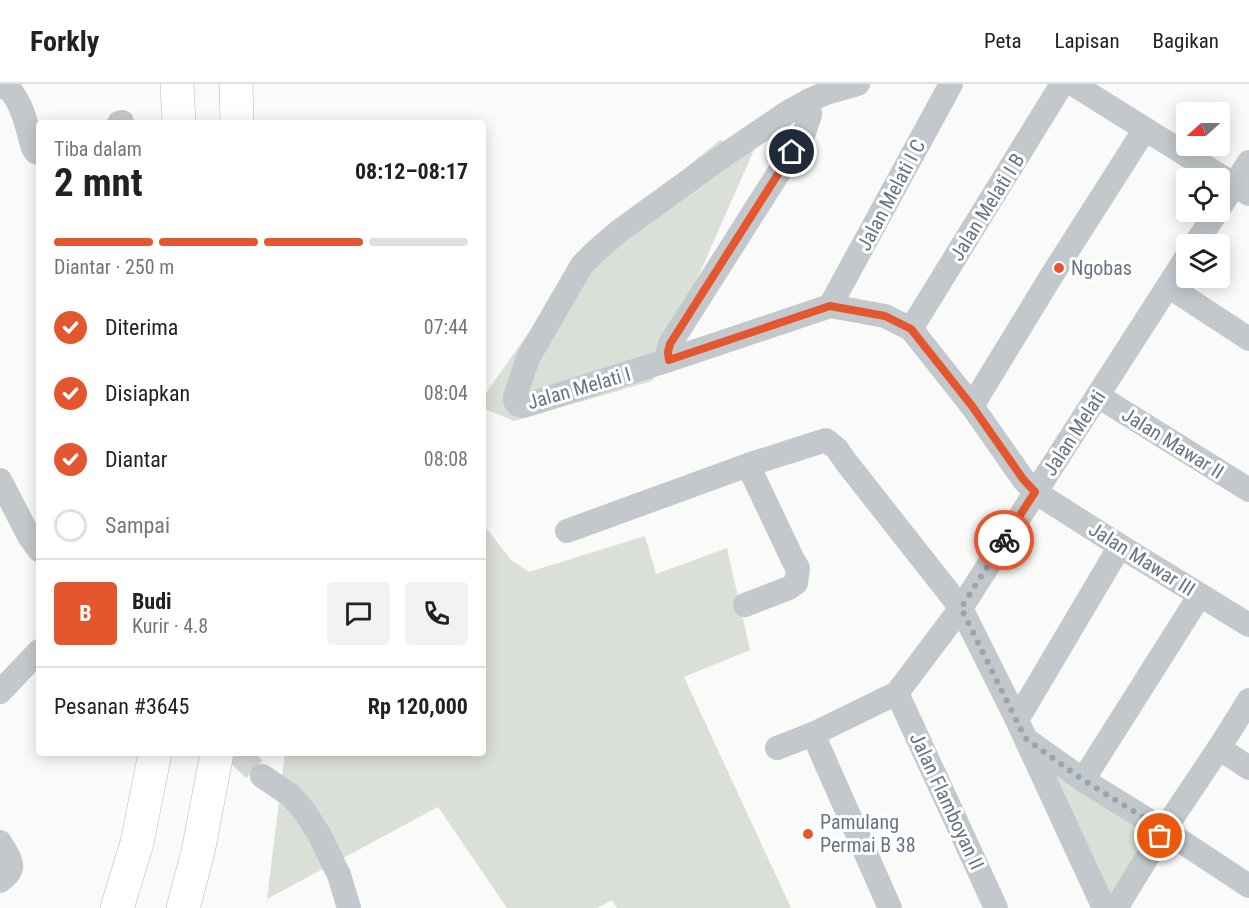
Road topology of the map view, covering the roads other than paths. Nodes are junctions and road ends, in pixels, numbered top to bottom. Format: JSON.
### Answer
{"nodes":[{"id":1,"x":177,"y":84,"type":"edge"},
{"id":2,"x":236,"y":84,"type":"edge"},
{"id":3,"x":858,"y":84,"type":"edge"},
{"id":4,"x":951,"y":84,"type":"edge"},
{"id":5,"x":1062,"y":84,"type":"edge"},
{"id":6,"x":1073,"y":84,"type":"edge"},
{"id":7,"x":0,"y":87,"type":"edge"},
{"id":8,"x":808,"y":101,"type":"junction"},
{"id":9,"x":179,"y":120,"type":"edge"},
{"id":10,"x":237,"y":120,"type":"edge"},
{"id":11,"x":1145,"y":129,"type":"junction"},
{"id":12,"x":36,"y":152,"type":"edge"},
{"id":13,"x":1249,"y":162,"type":"edge"},
{"id":14,"x":1242,"y":189,"type":"edge"},
{"id":15,"x":1230,"y":199,"type":"edge"},
{"id":16,"x":1176,"y":274,"type":"edge"},
{"id":17,"x":1168,"y":286,"type":"junction"},
{"id":18,"x":830,"y":306,"type":"junction"},
{"id":19,"x":911,"y":329,"type":"junction"},
{"id":20,"x":1249,"y":339,"type":"edge"},
{"id":21,"x":669,"y":360,"type":"junction"},
{"id":22,"x":1098,"y":396,"type":"junction"},
{"id":23,"x":972,"y":406,"type":"junction"},
{"id":24,"x":748,"y":465,"type":"junction"},
{"id":25,"x":0,"y":480,"type":"edge"},
{"id":26,"x":1249,"y":490,"type":"edge"},
{"id":27,"x":1035,"y":492,"type":"junction"},
{"id":28,"x":567,"y":531,"type":"dead end"},
{"id":29,"x":36,"y":546,"type":"edge"},
{"id":30,"x":1120,"y":546,"type":"junction"},
{"id":31,"x":1200,"y":595,"type":"junction"},
{"id":32,"x":745,"y":605,"type":"dead end"},
{"id":33,"x":961,"y":608,"type":"junction"},
{"id":34,"x":1249,"y":625,"type":"edge"},
{"id":35,"x":36,"y":654,"type":"edge"},
{"id":36,"x":0,"y":692,"type":"edge"},
{"id":37,"x":897,"y":693,"type":"junction"},
{"id":38,"x":1249,"y":700,"type":"edge"},
{"id":39,"x":1021,"y":729,"type":"junction"},
{"id":40,"x":813,"y":734,"type":"junction"},
{"id":41,"x":777,"y":748,"type":"dead end"},
{"id":42,"x":1219,"y":748,"type":"junction"},
{"id":43,"x":154,"y":756,"type":"edge"},
{"id":44,"x":216,"y":756,"type":"edge"},
{"id":45,"x":1249,"y":768,"type":"edge"},
{"id":46,"x":262,"y":776,"type":"tunnel mouth"},
{"id":47,"x":1083,"y":780,"type":"junction"},
{"id":48,"x":1164,"y":830,"type":"junction"},
{"id":49,"x":0,"y":842,"type":"edge"},
{"id":50,"x":0,"y":881,"type":"edge"},
{"id":51,"x":1249,"y":886,"type":"edge"},
{"id":52,"x":117,"y":908,"type":"edge"},
{"id":53,"x":183,"y":908,"type":"edge"},
{"id":54,"x":349,"y":908,"type":"edge"},
{"id":55,"x":890,"y":908,"type":"edge"},
{"id":56,"x":996,"y":908,"type":"edge"},
{"id":57,"x":1104,"y":908,"type":"edge"},
{"id":58,"x":1116,"y":908,"type":"edge"}],
"edges":[{"from":1,"to":9,"type":"highway"},
{"from":2,"to":10,"type":"highway"},
{"from":3,"to":8,"type":"street","name":"Jalan Melati I"},
{"from":4,"to":18,"type":"street","name":"Jalan Melati I C"},
{"from":5,"to":19,"type":"street","name":"Jalan Melati I B"},
{"from":6,"to":11,"type":"street"},
{"from":7,"to":12,"type":"street"},
{"from":8,"to":21,"type":"street"},
{"from":8,"to":21,"type":"street","name":"Jalan Melati I"},
{"from":11,"to":14,"type":"street"},
{"from":11,"to":23,"type":"street"},
{"from":13,"to":14,"type":"street"},
{"from":14,"to":15,"type":"street"},
{"from":16,"to":17,"type":"street","name":"Jalan Melati"},
{"from":17,"to":20,"type":"street"},
{"from":17,"to":22,"type":"street","name":"Jalan Melati"},
{"from":18,"to":19,"type":"street","name":"Jalan Melati I"},
{"from":18,"to":21,"type":"street","name":"Jalan Melati I"},
{"from":19,"to":23,"type":"street","name":"Jalan Melati I"},
{"from":22,"to":26,"type":"street","name":"Jalan Mawar II"},
{"from":22,"to":27,"type":"street","name":"Jalan Melati"},
{"from":23,"to":27,"type":"street","name":"Jalan Melati I"},
{"from":24,"to":28,"type":"street"},
{"from":24,"to":32,"type":"street"},
{"from":24,"to":33,"type":"street"},
{"from":25,"to":29,"type":"street"},
{"from":27,"to":30,"type":"street","name":"Jalan Mawar III"},
{"from":27,"to":33,"type":"street","name":"Jalan Melati"},
{"from":30,"to":31,"type":"street","name":"Jalan Mawar III"},
{"from":30,"to":39,"type":"street"},
{"from":31,"to":34,"type":"street","name":"Jalan Mawar III"},
{"from":31,"to":47,"type":"street"},
{"from":33,"to":37,"type":"street","name":"Jalan Melati"},
{"from":33,"to":39,"type":"street"},
{"from":35,"to":36,"type":"street"},
{"from":37,"to":40,"type":"street"},
{"from":37,"to":56,"type":"street","name":"Jalan Flamboyan II"},
{"from":38,"to":42,"type":"street"},
{"from":39,"to":47,"type":"street"},
{"from":39,"to":57,"type":"street"},
{"from":40,"to":41,"type":"street"},
{"from":40,"to":55,"type":"street"},
{"from":42,"to":45,"type":"street"},
{"from":42,"to":48,"type":"street"},
{"from":43,"to":52,"type":"highway"},
{"from":44,"to":53,"type":"highway"},
{"from":46,"to":54,"type":"street"},
{"from":47,"to":48,"type":"street"},
{"from":48,"to":51,"type":"street"},
{"from":48,"to":58,"type":"street"},
{"from":49,"to":50,"type":"street"}]}
